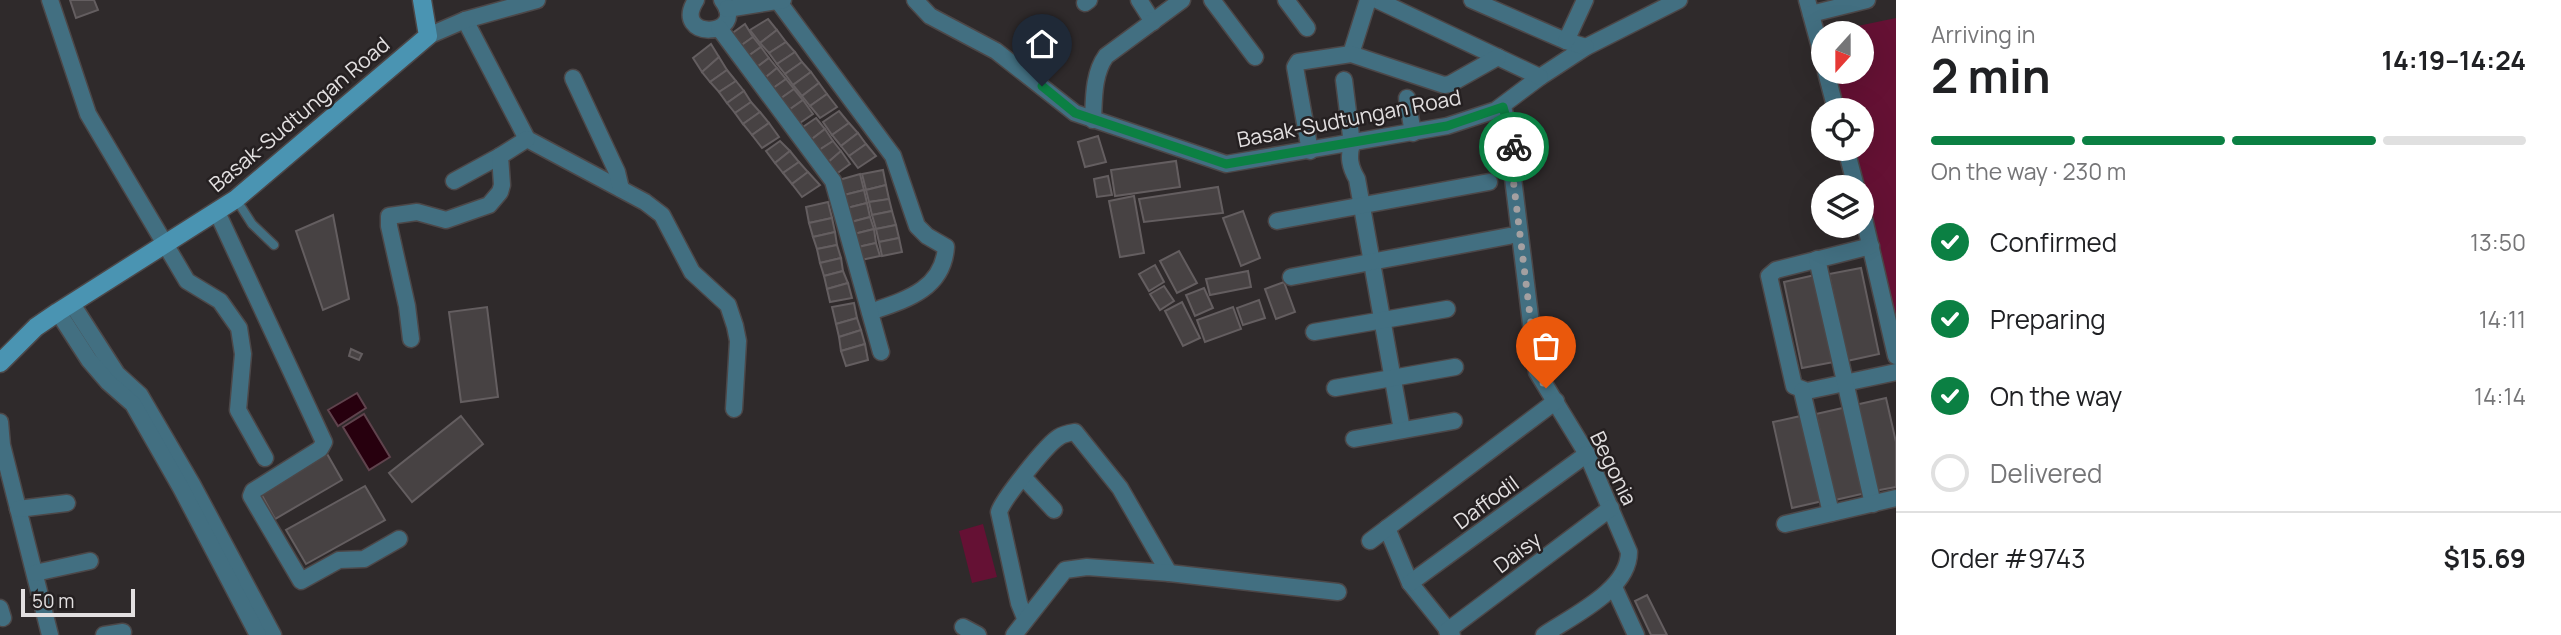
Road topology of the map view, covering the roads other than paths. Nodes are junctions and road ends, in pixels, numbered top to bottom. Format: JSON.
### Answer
{"nodes":[{"id":1,"x":50,"y":0,"type":"edge"},
{"id":2,"x":422,"y":0,"type":"edge"},
{"id":3,"x":915,"y":0,"type":"edge"},
{"id":4,"x":1139,"y":0,"type":"edge"},
{"id":5,"x":1182,"y":0,"type":"edge"},
{"id":6,"x":1212,"y":0,"type":"edge"},
{"id":7,"x":1286,"y":0,"type":"edge"},
{"id":8,"x":1367,"y":0,"type":"edge"},
{"id":9,"x":1377,"y":0,"type":"edge"},
{"id":10,"x":1472,"y":0,"type":"edge"},
{"id":11,"x":1585,"y":0,"type":"edge"},
{"id":12,"x":1679,"y":0,"type":"edge"},
{"id":13,"x":1867,"y":0,"type":"edge"},
{"id":14,"x":527,"y":1,"type":"edge"},
{"id":15,"x":693,"y":1,"type":"edge"},
{"id":16,"x":780,"y":1,"type":"edge"},
{"id":17,"x":725,"y":5,"type":"edge"},
{"id":18,"x":1809,"y":7,"type":"edge"},
{"id":19,"x":465,"y":20,"type":"junction"},
{"id":20,"x":1153,"y":22,"type":"junction"},
{"id":21,"x":719,"y":28,"type":"junction"},
{"id":22,"x":1307,"y":28,"type":"dead end"},
{"id":23,"x":428,"y":36,"type":"junction"},
{"id":24,"x":1566,"y":41,"type":"junction"},
{"id":25,"x":1586,"y":47,"type":"junction"},
{"id":26,"x":1351,"y":54,"type":"junction"},
{"id":27,"x":1255,"y":57,"type":"dead end"},
{"id":28,"x":1498,"y":57,"type":"junction"},
{"id":29,"x":1540,"y":77,"type":"junction"},
{"id":30,"x":572,"y":78,"type":"dead end"},
{"id":31,"x":1344,"y":80,"type":"dead end"},
{"id":32,"x":1407,"y":99,"type":"dead end"},
{"id":33,"x":1503,"y":107,"type":"junction"},
{"id":34,"x":1093,"y":120,"type":"junction"},
{"id":35,"x":1413,"y":133,"type":"junction"},
{"id":36,"x":527,"y":139,"type":"junction"},
{"id":37,"x":1352,"y":144,"type":"junction"},
{"id":38,"x":1310,"y":151,"type":"junction"},
{"id":39,"x":500,"y":156,"type":"junction"},
{"id":40,"x":454,"y":181,"type":"dead end"},
{"id":41,"x":1489,"y":182,"type":"dead end"},
{"id":42,"x":621,"y":189,"type":"junction"},
{"id":43,"x":236,"y":199,"type":"junction"},
{"id":44,"x":1362,"y":207,"type":"junction"},
{"id":45,"x":217,"y":212,"type":"junction"},
{"id":46,"x":1277,"y":221,"type":"dead end"},
{"id":47,"x":1510,"y":236,"type":"dead end"},
{"id":48,"x":1869,"y":238,"type":"edge"},
{"id":49,"x":165,"y":245,"type":"junction"},
{"id":50,"x":274,"y":245,"type":"dead end"},
{"id":51,"x":1871,"y":246,"type":"junction"},
{"id":52,"x":1817,"y":259,"type":"junction"},
{"id":53,"x":1372,"y":263,"type":"junction"},
{"id":54,"x":1291,"y":277,"type":"dead end"},
{"id":55,"x":65,"y":308,"type":"junction"},
{"id":56,"x":1447,"y":309,"type":"dead end"},
{"id":57,"x":870,"y":312,"type":"junction"},
{"id":58,"x":1382,"y":320,"type":"junction"},
{"id":59,"x":1314,"y":332,"type":"dead end"},
{"id":60,"x":411,"y":339,"type":"dead end"},
{"id":61,"x":881,"y":352,"type":"dead end"},
{"id":62,"x":1896,"y":356,"type":"edge"},
{"id":63,"x":0,"y":363,"type":"edge"},
{"id":64,"x":1455,"y":367,"type":"dead end"},
{"id":65,"x":1896,"y":372,"type":"edge"},
{"id":66,"x":1392,"y":378,"type":"junction"},
{"id":67,"x":1845,"y":383,"type":"junction"},
{"id":68,"x":1335,"y":388,"type":"dead end"},
{"id":69,"x":1802,"y":391,"type":"junction"},
{"id":70,"x":1556,"y":401,"type":"junction"},
{"id":71,"x":734,"y":409,"type":"dead end"},
{"id":72,"x":1454,"y":421,"type":"dead end"},
{"id":73,"x":1,"y":425,"type":"edge"},
{"id":74,"x":1402,"y":430,"type":"junction"},
{"id":75,"x":1354,"y":439,"type":"dead end"},
{"id":76,"x":1587,"y":454,"type":"junction"},
{"id":77,"x":265,"y":458,"type":"dead end"},
{"id":78,"x":1024,"y":478,"type":"junction"},
{"id":79,"x":187,"y":486,"type":"junction"},
{"id":80,"x":1896,"y":498,"type":"edge"},
{"id":81,"x":67,"y":503,"type":"dead end"},
{"id":82,"x":1873,"y":504,"type":"junction"},
{"id":83,"x":22,"y":508,"type":"junction"},
{"id":84,"x":1611,"y":508,"type":"junction"},
{"id":85,"x":1054,"y":510,"type":"dead end"},
{"id":86,"x":1831,"y":513,"type":"junction"},
{"id":87,"x":1785,"y":524,"type":"dead end"},
{"id":88,"x":1387,"y":528,"type":"junction"},
{"id":89,"x":399,"y":539,"type":"dead end"},
{"id":90,"x":1370,"y":541,"type":"dead end"},
{"id":91,"x":90,"y":561,"type":"dead end"},
{"id":92,"x":39,"y":572,"type":"junction"},
{"id":93,"x":1169,"y":573,"type":"junction"},
{"id":94,"x":1410,"y":583,"type":"junction"},
{"id":95,"x":1614,"y":587,"type":"junction"},
{"id":96,"x":1338,"y":592,"type":"dead end"},
{"id":97,"x":1025,"y":618,"type":"junction"},
{"id":98,"x":123,"y":632,"type":"dead end"},
{"id":99,"x":1449,"y":633,"type":"edge"},
{"id":100,"x":50,"y":635,"type":"edge"},
{"id":101,"x":58,"y":635,"type":"edge"},
{"id":102,"x":104,"y":635,"type":"edge"},
{"id":103,"x":258,"y":635,"type":"edge"},
{"id":104,"x":272,"y":635,"type":"edge"},
{"id":105,"x":1014,"y":635,"type":"edge"},
{"id":106,"x":1544,"y":635,"type":"edge"},
{"id":107,"x":1636,"y":635,"type":"edge"}],
"edges":[{"from":1,"to":49,"type":"street"},
{"from":2,"to":23,"type":"street"},
{"from":3,"to":34,"type":"street","name":"Basak-Sudtungan Road"},
{"from":4,"to":20,"type":"street"},
{"from":5,"to":20,"type":"street"},
{"from":6,"to":27,"type":"street"},
{"from":7,"to":22,"type":"street"},
{"from":8,"to":26,"type":"street"},
{"from":9,"to":28,"type":"street"},
{"from":10,"to":24,"type":"street"},
{"from":11,"to":24,"type":"street"},
{"from":12,"to":25,"type":"street","name":"Basak-Sudtungan Road"},
{"from":13,"to":18,"type":"street"},
{"from":14,"to":19,"type":"street","name":"Basak-Sudtungan Road"},
{"from":15,"to":21,"type":"street"},
{"from":16,"to":17,"type":"street"},
{"from":16,"to":57,"type":"street"},
{"from":17,"to":21,"type":"street"},
{"from":19,"to":23,"type":"street","name":"Basak-Sudtungan Road"},
{"from":19,"to":36,"type":"street"},
{"from":20,"to":34,"type":"street"},
{"from":21,"to":57,"type":"street"},
{"from":23,"to":43,"type":"street","name":"Basak-Sudtungan Road"},
{"from":24,"to":25,"type":"street"},
{"from":25,"to":29,"type":"street","name":"Basak-Sudtungan Road"},
{"from":26,"to":28,"type":"street"},
{"from":26,"to":38,"type":"street"},
{"from":28,"to":29,"type":"street"},
{"from":29,"to":33,"type":"street","name":"Basak-Sudtungan Road"},
{"from":30,"to":42,"type":"street"},
{"from":31,"to":37,"type":"street"},
{"from":32,"to":35,"type":"street"},
{"from":33,"to":35,"type":"street","name":"Basak-Sudtungan Road"},
{"from":33,"to":70,"type":"street","name":"Begonia"},
{"from":34,"to":38,"type":"street","name":"Basak-Sudtungan Road"},
{"from":35,"to":37,"type":"street","name":"Basak-Sudtungan Road"},
{"from":36,"to":39,"type":"street"},
{"from":36,"to":42,"type":"street"},
{"from":37,"to":38,"type":"street","name":"Basak-Sudtungan Road"},
{"from":37,"to":44,"type":"street"},
{"from":39,"to":40,"type":"street"},
{"from":39,"to":60,"type":"street"},
{"from":41,"to":44,"type":"street"},
{"from":42,"to":71,"type":"street"},
{"from":43,"to":45,"type":"street","name":"Basak-Sudtungan Road"},
{"from":43,"to":50,"type":"lane"},
{"from":44,"to":46,"type":"street"},
{"from":44,"to":53,"type":"street"},
{"from":45,"to":49,"type":"street","name":"Basak-Sudtungan Road"},
{"from":45,"to":89,"type":"street"},
{"from":47,"to":53,"type":"street"},
{"from":48,"to":51,"type":"street"},
{"from":49,"to":55,"type":"street","name":"Basak-Sudtungan Road"},
{"from":49,"to":77,"type":"street"},
{"from":51,"to":52,"type":"street"},
{"from":51,"to":62,"type":"street"},
{"from":52,"to":67,"type":"street"},
{"from":52,"to":69,"type":"street"},
{"from":53,"to":54,"type":"street"},
{"from":53,"to":58,"type":"street"},
{"from":55,"to":63,"type":"street","name":"Basak-Sudtungan Road"},
{"from":55,"to":79,"type":"street"},
{"from":56,"to":58,"type":"street"},
{"from":57,"to":61,"type":"street"},
{"from":58,"to":59,"type":"street"},
{"from":58,"to":66,"type":"street"},
{"from":64,"to":66,"type":"street"},
{"from":65,"to":67,"type":"street"},
{"from":66,"to":68,"type":"street"},
{"from":66,"to":74,"type":"street"},
{"from":67,"to":69,"type":"street"},
{"from":67,"to":82,"type":"street"},
{"from":69,"to":86,"type":"street"},
{"from":70,"to":76,"type":"street","name":"Begonia"},
{"from":70,"to":88,"type":"street"},
{"from":72,"to":74,"type":"street"},
{"from":73,"to":83,"type":"street"},
{"from":74,"to":75,"type":"street"},
{"from":76,"to":84,"type":"street","name":"Begonia"},
{"from":76,"to":94,"type":"street","name":"Daffodil"},
{"from":78,"to":85,"type":"street"},
{"from":78,"to":93,"type":"street"},
{"from":78,"to":97,"type":"street"},
{"from":79,"to":103,"type":"street"},
{"from":79,"to":104,"type":"street"},
{"from":80,"to":82,"type":"street"},
{"from":81,"to":83,"type":"street"},
{"from":82,"to":86,"type":"street"},
{"from":83,"to":92,"type":"street"},
{"from":84,"to":95,"type":"street","name":"Begonia"},
{"from":84,"to":99,"type":"street","name":"Daisy"},
{"from":86,"to":87,"type":"street"},
{"from":88,"to":90,"type":"street"},
{"from":88,"to":94,"type":"street"},
{"from":91,"to":92,"type":"street"},
{"from":92,"to":100,"type":"street"},
{"from":92,"to":101,"type":"street"},
{"from":93,"to":96,"type":"street"},
{"from":93,"to":97,"type":"street"},
{"from":94,"to":99,"type":"street"},
{"from":95,"to":106,"type":"street"},
{"from":95,"to":107,"type":"street"},
{"from":97,"to":105,"type":"street"},
{"from":98,"to":102,"type":"street"}]}
